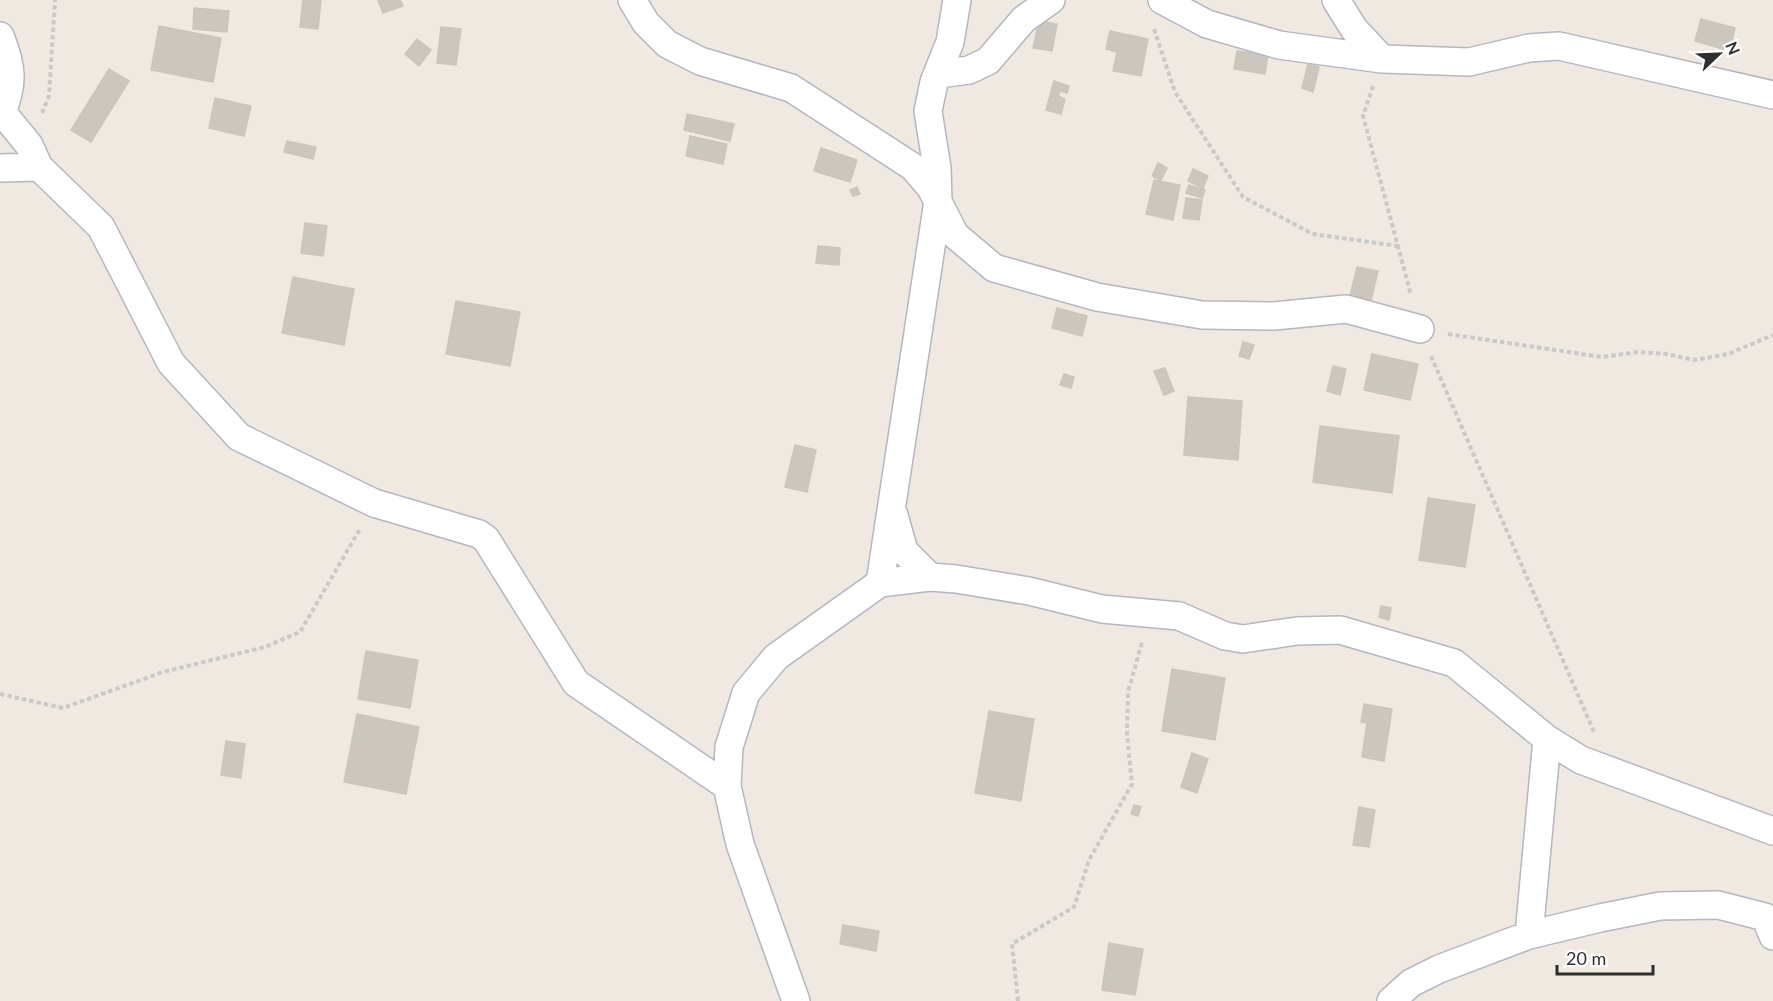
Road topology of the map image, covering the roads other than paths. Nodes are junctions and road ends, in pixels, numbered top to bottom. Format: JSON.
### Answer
{"nodes":[{"id":1,"x":632,"y":0,"type":"edge"},
{"id":2,"x":957,"y":0,"type":"edge"},
{"id":3,"x":1014,"y":0,"type":"edge"},
{"id":4,"x":1051,"y":0,"type":"edge"},
{"id":5,"x":1336,"y":0,"type":"edge"},
{"id":6,"x":1157,"y":10,"type":"edge"},
{"id":7,"x":1016,"y":27,"type":"junction"},
{"id":8,"x":0,"y":36,"type":"edge"},
{"id":9,"x":1382,"y":59,"type":"junction"},
{"id":10,"x":939,"y":74,"type":"junction"},
{"id":11,"x":1773,"y":95,"type":"edge"},
{"id":12,"x":1,"y":115,"type":"edge"},
{"id":13,"x":39,"y":167,"type":"junction"},
{"id":14,"x":0,"y":168,"type":"edge"},
{"id":15,"x":938,"y":201,"type":"junction"},
{"id":16,"x":1420,"y":329,"type":"road end"},
{"id":17,"x":892,"y":505,"type":"junction"},
{"id":18,"x":930,"y":577,"type":"junction"},
{"id":19,"x":880,"y":583,"type":"junction"},
{"id":20,"x":1547,"y":739,"type":"junction"},
{"id":21,"x":727,"y":786,"type":"junction"},
{"id":22,"x":1773,"y":831,"type":"edge"},
{"id":23,"x":1770,"y":924,"type":"edge"},
{"id":24,"x":1529,"y":935,"type":"junction"},
{"id":25,"x":796,"y":1001,"type":"edge"},
{"id":26,"x":1390,"y":1001,"type":"edge"}],
"edges":[{"from":1,"to":15,"type":"street"},
{"from":2,"to":10,"type":"street"},
{"from":3,"to":7,"type":"street"},
{"from":4,"to":7,"type":"street"},
{"from":5,"to":9,"type":"street"},
{"from":6,"to":9,"type":"street"},
{"from":7,"to":10,"type":"street"},
{"from":8,"to":12,"type":"street"},
{"from":9,"to":11,"type":"street"},
{"from":10,"to":15,"type":"street"},
{"from":12,"to":13,"type":"street"},
{"from":13,"to":14,"type":"street"},
{"from":13,"to":21,"type":"street"},
{"from":15,"to":16,"type":"street"},
{"from":15,"to":17,"type":"street"},
{"from":17,"to":18,"type":"street"},
{"from":17,"to":19,"type":"street"},
{"from":18,"to":19,"type":"street"},
{"from":18,"to":20,"type":"street"},
{"from":19,"to":21,"type":"street"},
{"from":20,"to":22,"type":"street"},
{"from":20,"to":24,"type":"street"},
{"from":21,"to":25,"type":"street"},
{"from":23,"to":24,"type":"street"},
{"from":24,"to":26,"type":"street"}]}
